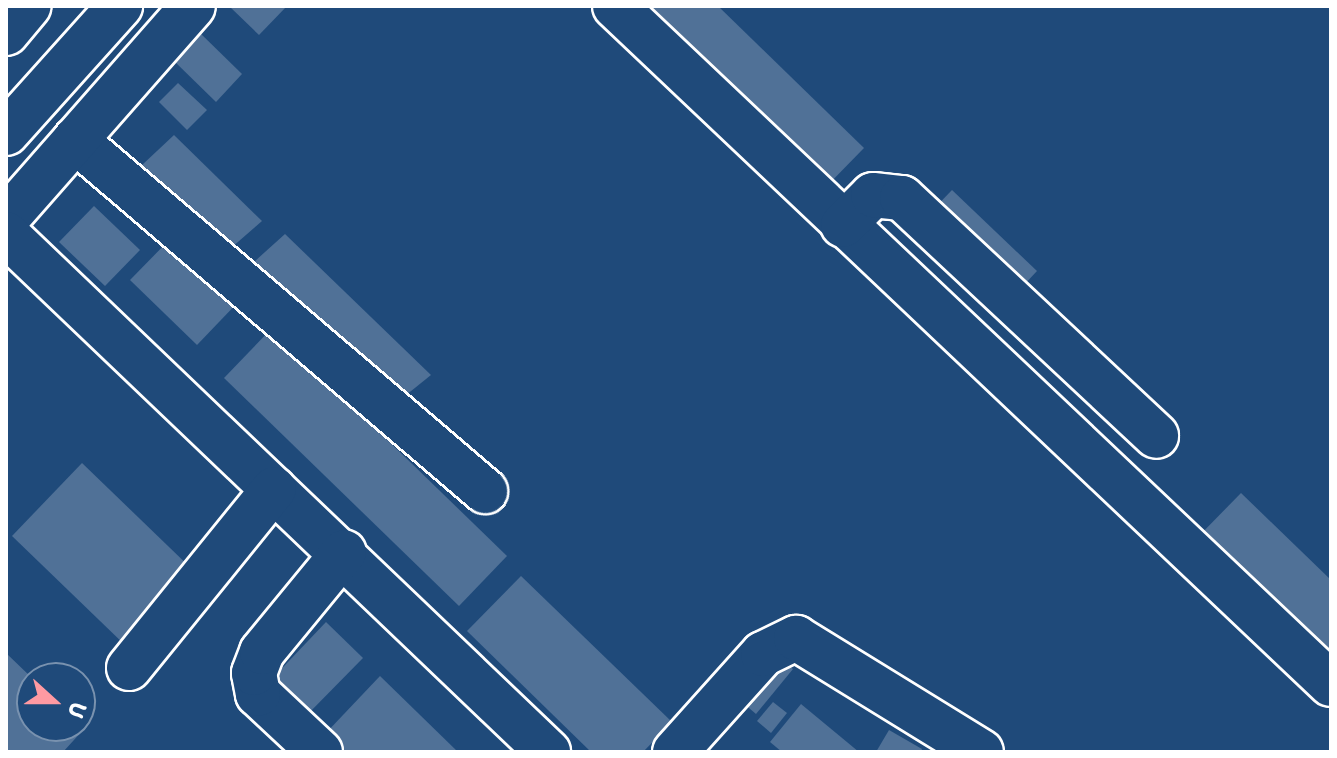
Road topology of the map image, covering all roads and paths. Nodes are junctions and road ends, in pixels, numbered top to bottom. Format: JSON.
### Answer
{"nodes":[{"id":1,"x":29,"y":6,"type":"edge"},
{"id":2,"x":120,"y":6,"type":"edge"},
{"id":3,"x":193,"y":6,"type":"edge"},
{"id":4,"x":615,"y":6,"type":"edge"},
{"id":5,"x":6,"y":33,"type":"edge"},
{"id":6,"x":6,"y":133,"type":"edge"},
{"id":7,"x":75,"y":140,"type":"junction"},
{"id":8,"x":9,"y":221,"type":"edge"},
{"id":9,"x":843,"y":225,"type":"junction"},
{"id":10,"x":103,"y":291,"type":"dead end"},
{"id":11,"x":1156,"y":436,"type":"dead end"},
{"id":12,"x":274,"y":489,"type":"junction"},
{"id":13,"x":485,"y":491,"type":"dead end"},
{"id":14,"x":344,"y":552,"type":"junction"},
{"id":15,"x":129,"y":668,"type":"dead end"},
{"id":16,"x":1331,"y":684,"type":"edge"},
{"id":17,"x":320,"y":752,"type":"edge"},
{"id":18,"x":548,"y":752,"type":"edge"},
{"id":19,"x":675,"y":752,"type":"edge"},
{"id":20,"x":981,"y":752,"type":"edge"}],
"edges":[{"from":1,"to":5,"type":"main road"},
{"from":2,"to":6,"type":"main road"},
{"from":3,"to":7,"type":"main road"},
{"from":4,"to":9,"type":"main road"},
{"from":7,"to":8,"type":"main road"},
{"from":7,"to":13,"type":"main road"},
{"from":8,"to":10,"type":"main road"},
{"from":8,"to":12,"type":"main road"},
{"from":9,"to":11,"type":"main road"},
{"from":9,"to":16,"type":"main road"},
{"from":12,"to":14,"type":"main road"},
{"from":12,"to":15,"type":"main road"},
{"from":14,"to":17,"type":"main road"},
{"from":14,"to":18,"type":"main road"},
{"from":19,"to":20,"type":"main road"}]}
